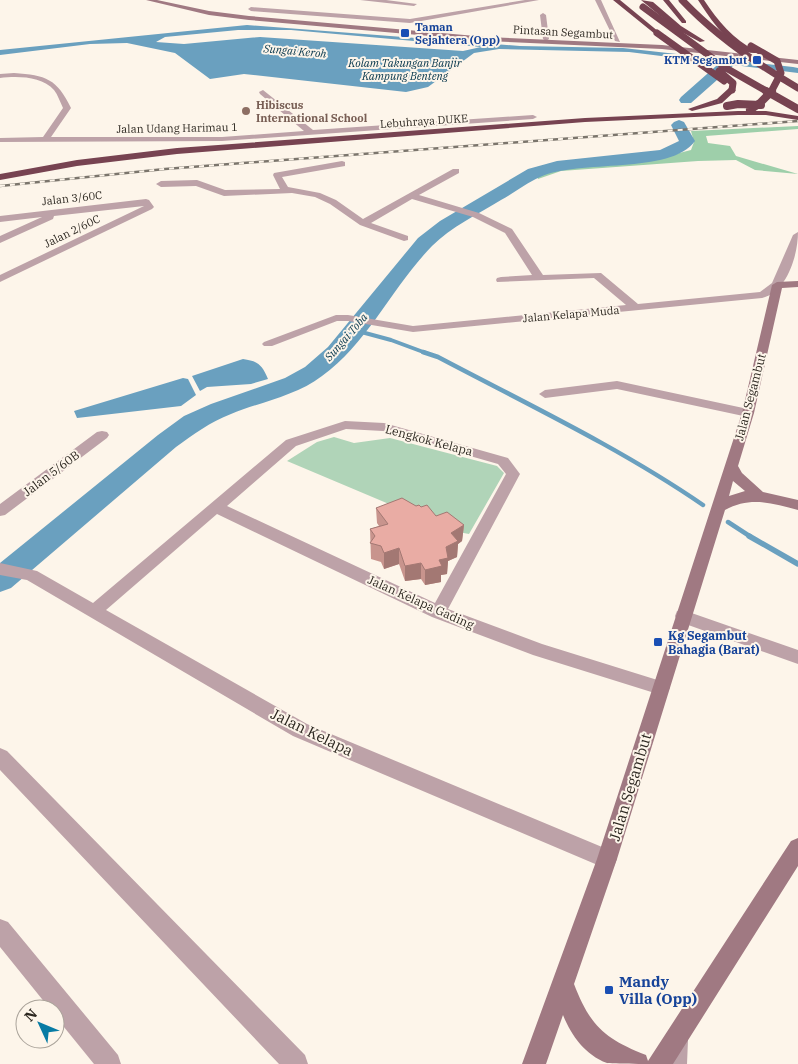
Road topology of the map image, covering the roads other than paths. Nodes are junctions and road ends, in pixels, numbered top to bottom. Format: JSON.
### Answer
{"nodes":[{"id":1,"x":149,"y":0,"type":"edge"},
{"id":2,"x":169,"y":0,"type":"edge"},
{"id":3,"x":261,"y":0,"type":"edge"},
{"id":4,"x":363,"y":0,"type":"edge"},
{"id":5,"x":536,"y":0,"type":"edge"},
{"id":6,"x":598,"y":0,"type":"edge"},
{"id":7,"x":616,"y":0,"type":"edge"},
{"id":8,"x":625,"y":0,"type":"edge"},
{"id":9,"x":638,"y":0,"type":"edge"},
{"id":10,"x":666,"y":0,"type":"edge"},
{"id":11,"x":682,"y":0,"type":"edge"},
{"id":12,"x":692,"y":0,"type":"edge"},
{"id":13,"x":701,"y":0,"type":"edge"},
{"id":14,"x":708,"y":0,"type":"edge"},
{"id":15,"x":414,"y":2,"type":"edge"},
{"id":16,"x":644,"y":4,"type":"edge"},
{"id":17,"x":473,"y":5,"type":"dead end"},
{"id":18,"x":478,"y":11,"type":"junction"},
{"id":19,"x":543,"y":15,"type":"dead end"},
{"id":20,"x":638,"y":16,"type":"junction"},
{"id":21,"x":410,"y":21,"type":"junction"},
{"id":22,"x":711,"y":31,"type":"junction"},
{"id":23,"x":546,"y":39,"type":"junction"},
{"id":24,"x":618,"y":41,"type":"junction"},
{"id":25,"x":702,"y":41,"type":"junction"},
{"id":26,"x":753,"y":49,"type":"junction"},
{"id":27,"x":798,"y":60,"type":"edge"},
{"id":28,"x":733,"y":62,"type":"dead end"},
{"id":29,"x":740,"y":67,"type":"dead end"},
{"id":30,"x":0,"y":76,"type":"edge"},
{"id":31,"x":798,"y":88,"type":"edge"},
{"id":32,"x":732,"y":90,"type":"junction"},
{"id":33,"x":263,"y":92,"type":"dead end"},
{"id":34,"x":798,"y":101,"type":"edge"},
{"id":35,"x":798,"y":109,"type":"edge"},
{"id":36,"x":667,"y":114,"type":"junction"},
{"id":37,"x":533,"y":117,"type":"dead end"},
{"id":38,"x":798,"y":117,"type":"edge"},
{"id":39,"x":554,"y":122,"type":"junction"},
{"id":40,"x":311,"y":133,"type":"junction"},
{"id":41,"x":0,"y":140,"type":"edge"},
{"id":42,"x":45,"y":140,"type":"junction"},
{"id":43,"x":342,"y":164,"type":"dead end"},
{"id":44,"x":0,"y":170,"type":"edge"},
{"id":45,"x":456,"y":171,"type":"dead end"},
{"id":46,"x":0,"y":177,"type":"edge"},
{"id":47,"x":161,"y":184,"type":"dead end"},
{"id":48,"x":290,"y":190,"type":"junction"},
{"id":49,"x":411,"y":196,"type":"junction"},
{"id":50,"x":146,"y":202,"type":"joint"},
{"id":51,"x":58,"y":212,"type":"junction"},
{"id":52,"x":0,"y":219,"type":"edge"},
{"id":53,"x":364,"y":223,"type":"junction"},
{"id":54,"x":798,"y":235,"type":"edge"},
{"id":55,"x":404,"y":238,"type":"dead end"},
{"id":56,"x":0,"y":240,"type":"edge"},
{"id":57,"x":539,"y":277,"type":"junction"},
{"id":58,"x":0,"y":279,"type":"edge"},
{"id":59,"x":501,"y":280,"type":"dead end"},
{"id":60,"x":798,"y":284,"type":"edge"},
{"id":61,"x":776,"y":290,"type":"junction"},
{"id":62,"x":798,"y":294,"type":"edge"},
{"id":63,"x":636,"y":308,"type":"junction"},
{"id":64,"x":268,"y":344,"type":"dead end"},
{"id":65,"x":545,"y":394,"type":"dead end"},
{"id":66,"x":748,"y":413,"type":"junction"},
{"id":67,"x":102,"y":435,"type":"dead end"},
{"id":68,"x":731,"y":465,"type":"junction"},
{"id":69,"x":758,"y":495,"type":"junction"},
{"id":70,"x":798,"y":505,"type":"edge"},
{"id":71,"x":216,"y":506,"type":"junction"},
{"id":72,"x":718,"y":506,"type":"junction"},
{"id":73,"x":0,"y":511,"type":"edge"},
{"id":74,"x":0,"y":569,"type":"edge"},
{"id":75,"x":94,"y":610,"type":"junction"},
{"id":76,"x":438,"y":612,"type":"junction"},
{"id":77,"x":683,"y":616,"type":"junction"},
{"id":78,"x":798,"y":657,"type":"edge"},
{"id":79,"x":661,"y":688,"type":"junction"},
{"id":80,"x":3,"y":766,"type":"edge"},
{"id":81,"x":798,"y":848,"type":"edge"},
{"id":82,"x":607,"y":859,"type":"junction"},
{"id":83,"x":0,"y":930,"type":"edge"},
{"id":84,"x":563,"y":985,"type":"junction"},
{"id":85,"x":676,"y":1038,"type":"junction"},
{"id":86,"x":294,"y":1063,"type":"edge"},
{"id":87,"x":109,"y":1064,"type":"edge"},
{"id":88,"x":534,"y":1064,"type":"edge"},
{"id":89,"x":637,"y":1064,"type":"edge"},
{"id":90,"x":659,"y":1064,"type":"edge"},
{"id":91,"x":676,"y":1064,"type":"edge"}],
"edges":[{"from":1,"to":27,"type":"main road","name":"Pintasan Segambut"},
{"from":2,"to":23,"type":"main road","name":"Pintasan Segambut"},
{"from":3,"to":21,"type":"street"},
{"from":4,"to":15,"type":"street"},
{"from":5,"to":18,"type":"street"},
{"from":6,"to":24,"type":"street"},
{"from":7,"to":20,"type":"highway"},
{"from":8,"to":20,"type":"highway"},
{"from":9,"to":16,"type":"highway"},
{"from":10,"to":25,"type":"highway"},
{"from":11,"to":22,"type":"highway","bridge":true},
{"from":12,"to":22,"type":"highway","bridge":true},
{"from":13,"to":26,"type":"highway"},
{"from":14,"to":26,"type":"highway"},
{"from":15,"to":21,"type":"street"},
{"from":16,"to":25,"type":"highway"},
{"from":16,"to":32,"type":"highway","bridge":true},
{"from":16,"to":35,"type":"highway","bridge":true},
{"from":17,"to":18,"type":"street"},
{"from":18,"to":21,"type":"street"},
{"from":19,"to":23,"type":"street"},
{"from":20,"to":32,"type":"highway","bridge":true},
{"from":22,"to":31,"type":"highway","bridge":true},
{"from":23,"to":24,"type":"main road","name":"Pintasan Segambut"},
{"from":24,"to":26,"type":"main road","name":"Pintasan Segambut"},
{"from":25,"to":28,"type":"highway"},
{"from":26,"to":27,"type":"main road","name":"Pintasan Segambut"},
{"from":26,"to":39,"type":"highway","bridge":true},
{"from":29,"to":34,"type":"highway"},
{"from":30,"to":42,"type":"street"},
{"from":32,"to":36,"type":"highway"},
{"from":33,"to":40,"type":"street"},
{"from":36,"to":38,"type":"highway"},
{"from":36,"to":39,"type":"highway","name":"Lebuhraya DUKE"},
{"from":36,"to":44,"type":"highway","name":"Lebuhraya DUKE"},
{"from":37,"to":40,"type":"street","name":"Jalan Udang Harimau 1"},
{"from":39,"to":46,"type":"highway","name":"Lebuhraya DUKE"},
{"from":40,"to":42,"type":"street","name":"Jalan Udang Harimau 1"},
{"from":41,"to":42,"type":"street","name":"Jalan Udang Harimau 1"},
{"from":43,"to":48,"type":"street"},
{"from":45,"to":49,"type":"street"},
{"from":47,"to":48,"type":"street"},
{"from":48,"to":53,"type":"street"},
{"from":49,"to":53,"type":"street"},
{"from":49,"to":57,"type":"street"},
{"from":50,"to":51,"type":"street","name":"Jalan 3/60C"},
{"from":50,"to":58,"type":"street","name":"Jalan 2/60C"},
{"from":51,"to":52,"type":"street","name":"Jalan 3/60C"},
{"from":51,"to":56,"type":"street"},
{"from":53,"to":55,"type":"street"},
{"from":54,"to":61,"type":"street"},
{"from":57,"to":59,"type":"street"},
{"from":57,"to":63,"type":"street"},
{"from":60,"to":61,"type":"main road"},
{"from":61,"to":62,"type":"main road"},
{"from":61,"to":63,"type":"street","name":"Jalan Kelapa Muda"},
{"from":61,"to":66,"type":"main road","name":"Jalan Segambut"},
{"from":63,"to":64,"type":"street","name":"Jalan Kelapa Muda"},
{"from":65,"to":66,"type":"street"},
{"from":66,"to":68,"type":"main road","name":"Jalan Segambut"},
{"from":67,"to":73,"type":"street","name":"Jalan 5/60B"},
{"from":68,"to":69,"type":"main road"},
{"from":68,"to":72,"type":"main road","name":"Jalan Segambut"},
{"from":69,"to":70,"type":"main road"},
{"from":69,"to":72,"type":"main road"},
{"from":71,"to":75,"type":"street","name":"Lengkok Kelapa"},
{"from":71,"to":76,"type":"street","name":"Jalan Kelapa Gading"},
{"from":71,"to":76,"type":"street","name":"Lengkok Kelapa"},
{"from":72,"to":77,"type":"main road","name":"Jalan Segambut"},
{"from":74,"to":75,"type":"street","name":"Jalan Kelapa"},
{"from":75,"to":82,"type":"street","name":"Jalan Kelapa"},
{"from":76,"to":79,"type":"street","name":"Jalan Kelapa Gading"},
{"from":77,"to":78,"type":"street"},
{"from":77,"to":79,"type":"main road","name":"Jalan Segambut"},
{"from":79,"to":82,"type":"main road","name":"Jalan Segambut"},
{"from":80,"to":86,"type":"street"},
{"from":81,"to":85,"type":"main road"},
{"from":82,"to":84,"type":"main road","name":"Jalan Segambut"},
{"from":83,"to":87,"type":"street"},
{"from":84,"to":88,"type":"main road","name":"Jalan Segambut"},
{"from":84,"to":89,"type":"main road"},
{"from":85,"to":90,"type":"main road"},
{"from":85,"to":91,"type":"street"}]}
